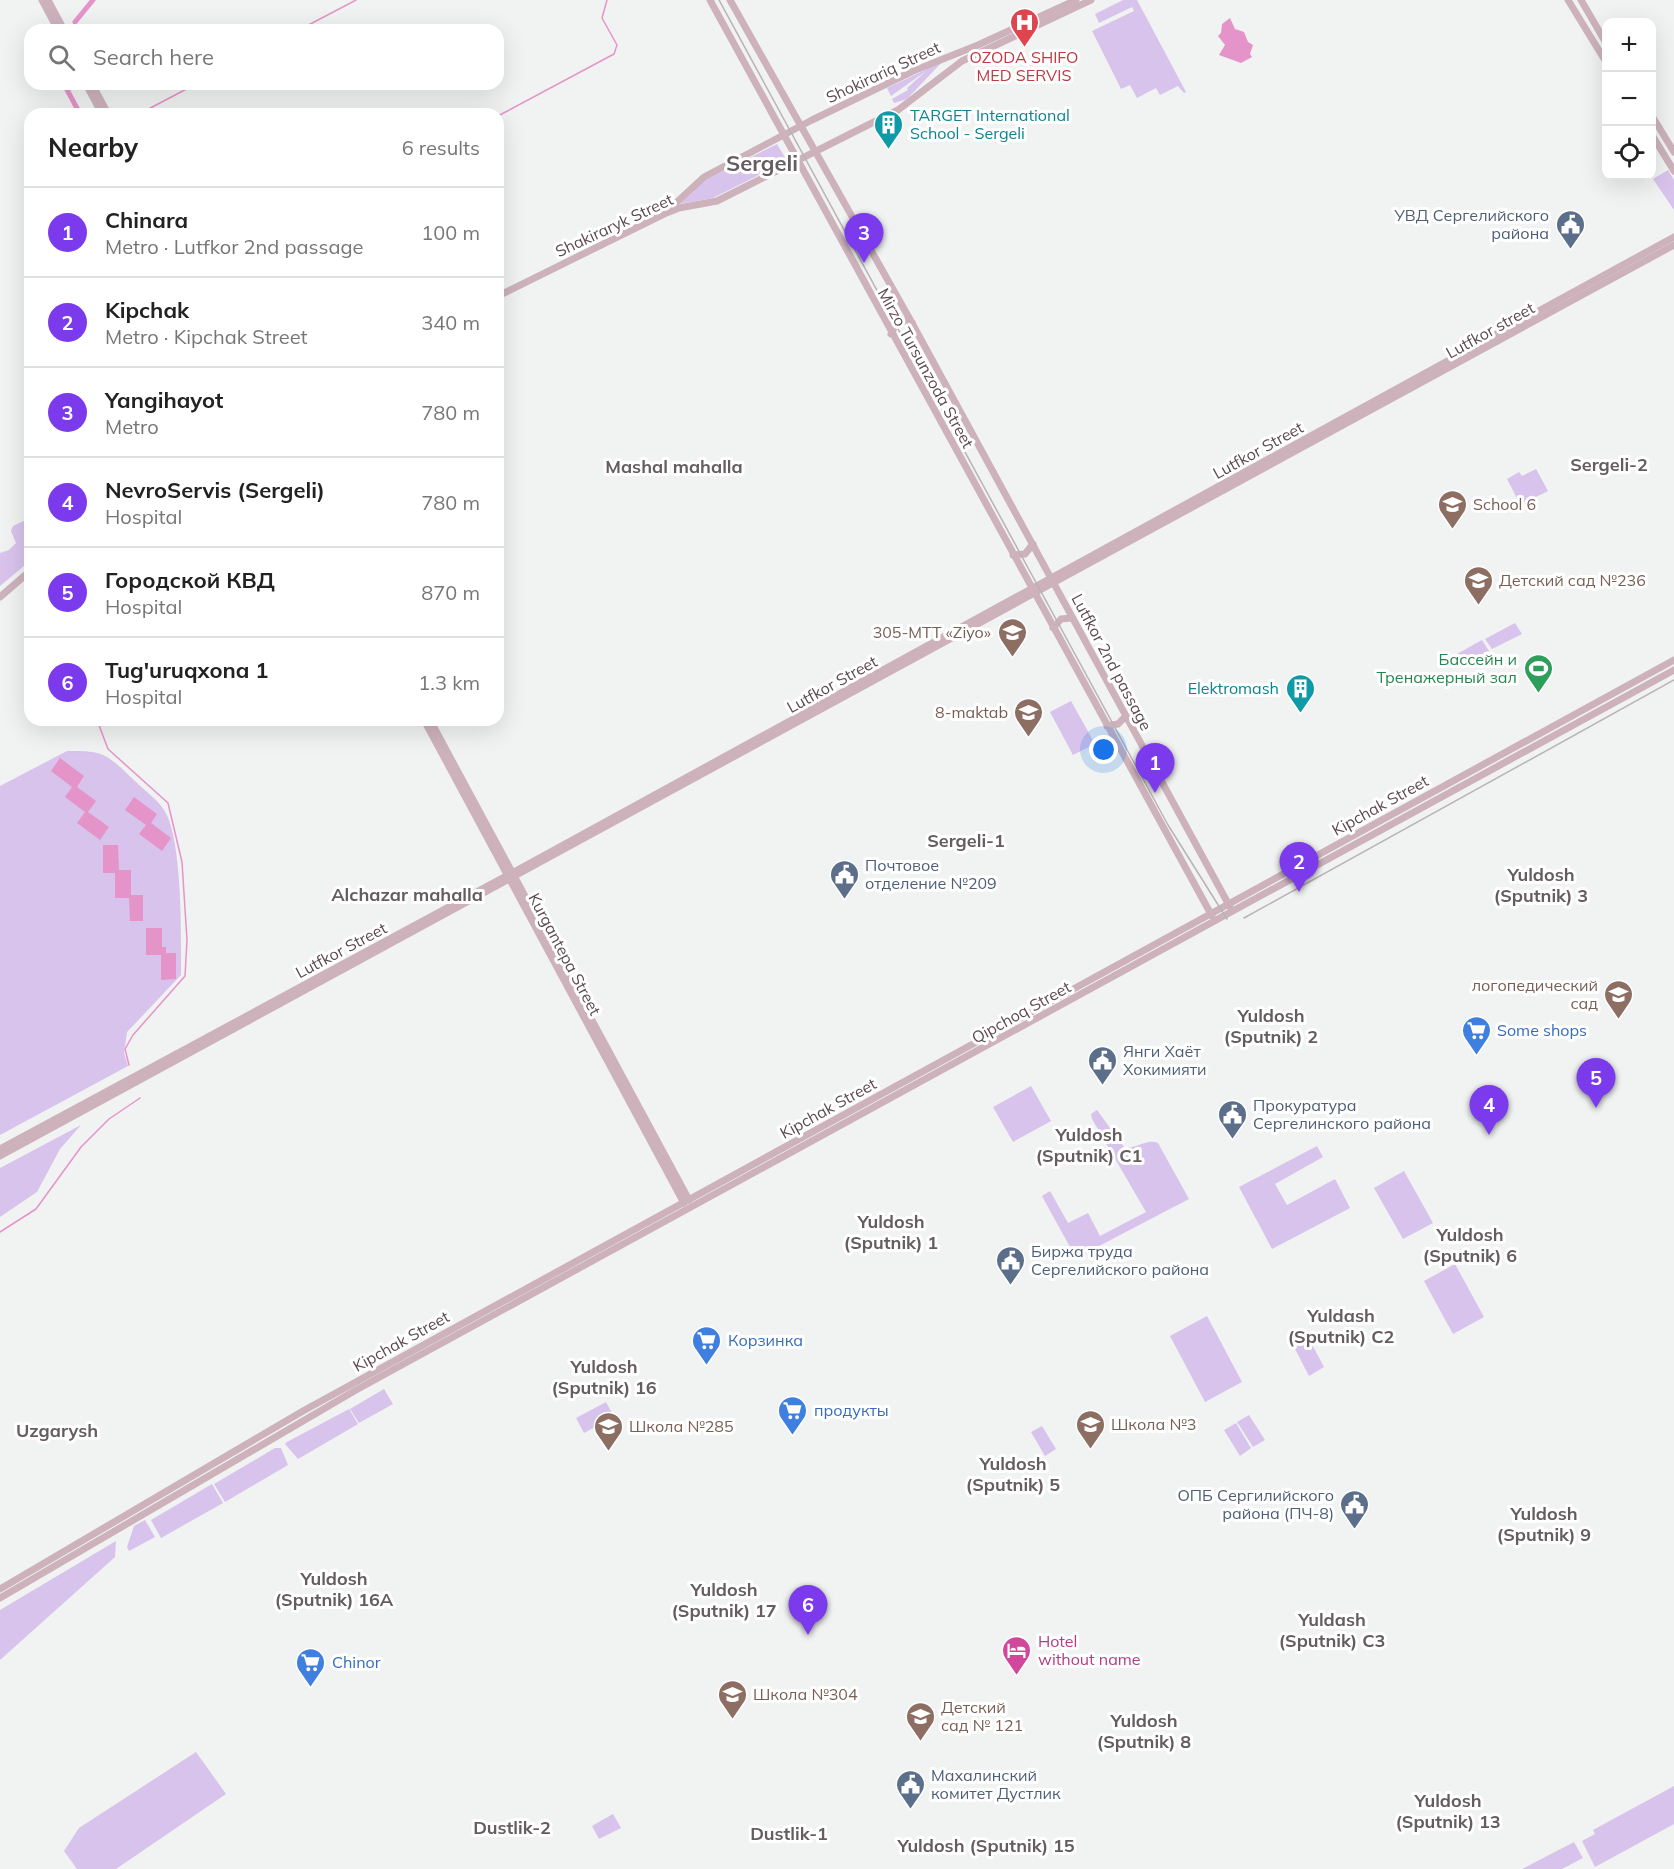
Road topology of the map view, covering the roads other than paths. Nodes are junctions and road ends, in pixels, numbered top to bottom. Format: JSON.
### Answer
{"nodes":[{"id":1,"x":42,"y":0,"type":"edge"},
{"id":2,"x":48,"y":0,"type":"edge"},
{"id":3,"x":710,"y":0,"type":"edge"},
{"id":4,"x":730,"y":0,"type":"edge"},
{"id":5,"x":1077,"y":0,"type":"edge"},
{"id":6,"x":1091,"y":0,"type":"edge"},
{"id":7,"x":1568,"y":0,"type":"edge"},
{"id":8,"x":1581,"y":0,"type":"edge"},
{"id":9,"x":735,"y":8,"type":"junction"},
{"id":10,"x":718,"y":14,"type":"junction"},
{"id":11,"x":55,"y":24,"type":"edge"},
{"id":12,"x":61,"y":24,"type":"edge"},
{"id":13,"x":1602,"y":37,"type":"edge"},
{"id":14,"x":1602,"y":55,"type":"edge"},
{"id":15,"x":89,"y":90,"type":"edge"},
{"id":16,"x":95,"y":90,"type":"edge"},
{"id":17,"x":99,"y":108,"type":"edge"},
{"id":18,"x":105,"y":108,"type":"edge"},
{"id":19,"x":1656,"y":123,"type":"edge"},
{"id":20,"x":801,"y":126,"type":"junction"},
{"id":21,"x":784,"y":137,"type":"junction"},
{"id":22,"x":1656,"y":142,"type":"edge"},
{"id":23,"x":815,"y":152,"type":"junction"},
{"id":24,"x":1674,"y":152,"type":"edge"},
{"id":25,"x":797,"y":160,"type":"junction"},
{"id":26,"x":1674,"y":171,"type":"edge"},
{"id":27,"x":1674,"y":237,"type":"edge"},
{"id":28,"x":1674,"y":244,"type":"edge"},
{"id":29,"x":504,"y":288,"type":"edge"},
{"id":30,"x":504,"y":293,"type":"edge"},
{"id":31,"x":912,"y":323,"type":"junction"},
{"id":32,"x":891,"y":334,"type":"junction"},
{"id":33,"x":1033,"y":544,"type":"junction"},
{"id":34,"x":1013,"y":555,"type":"junction"},
{"id":35,"x":24,"y":570,"type":"edge"},
{"id":36,"x":24,"y":577,"type":"edge"},
{"id":37,"x":1053,"y":581,"type":"junction"},
{"id":38,"x":0,"y":590,"type":"edge"},
{"id":39,"x":1034,"y":592,"type":"junction"},
{"id":40,"x":0,"y":597,"type":"edge"},
{"id":41,"x":1072,"y":618,"type":"junction"},
{"id":42,"x":1053,"y":628,"type":"junction"},
{"id":43,"x":1674,"y":660,"type":"edge"},
{"id":44,"x":1674,"y":670,"type":"edge"},
{"id":45,"x":1126,"y":716,"type":"junction"},
{"id":46,"x":1560,"y":722,"type":"junction"},
{"id":47,"x":427,"y":726,"type":"edge"},
{"id":48,"x":433,"y":726,"type":"edge"},
{"id":49,"x":1107,"y":726,"type":"junction"},
{"id":50,"x":1564,"y":730,"type":"junction"},
{"id":51,"x":1442,"y":787,"type":"junction"},
{"id":52,"x":1447,"y":794,"type":"junction"},
{"id":53,"x":1312,"y":858,"type":"junction"},
{"id":54,"x":1316,"y":866,"type":"junction"},
{"id":55,"x":511,"y":877,"type":"junction"},
{"id":56,"x":1228,"y":903,"type":"junction"},
{"id":57,"x":1233,"y":912,"type":"junction"},
{"id":58,"x":1210,"y":914,"type":"junction"},
{"id":59,"x":1215,"y":921,"type":"junction"},
{"id":60,"x":1092,"y":979,"type":"junction"},
{"id":61,"x":1096,"y":987,"type":"junction"},
{"id":62,"x":848,"y":1112,"type":"junction"},
{"id":63,"x":853,"y":1120,"type":"junction"},
{"id":64,"x":0,"y":1149,"type":"edge"},
{"id":65,"x":0,"y":1156,"type":"edge"},
{"id":66,"x":686,"y":1200,"type":"junction"},
{"id":67,"x":691,"y":1209,"type":"junction"},
{"id":68,"x":421,"y":1350,"type":"junction"},
{"id":69,"x":74,"y":1550,"type":"junction"},
{"id":70,"x":0,"y":1589,"type":"edge"},
{"id":71,"x":0,"y":1598,"type":"edge"}],
"edges":[{"from":1,"to":11,"type":"main road"},
{"from":2,"to":12,"type":"main road"},
{"from":3,"to":10,"type":"main road","name":"Mirzo Tursunzoda Street"},
{"from":4,"to":9,"type":"main road","name":"Mirzo Tursunzoda Street"},
{"from":5,"to":20,"type":"main road","name":"Shokirariq Street"},
{"from":6,"to":23,"type":"main road","name":"Shakiraryk Street"},
{"from":7,"to":14,"type":"main road"},
{"from":8,"to":13,"type":"main road"},
{"from":9,"to":10,"type":"main road"},
{"from":9,"to":20,"type":"main road","name":"Mirzo Tursunzoda Street"},
{"from":10,"to":21,"type":"main road","name":"Mirzo Tursunzoda Street"},
{"from":15,"to":17,"type":"main road"},
{"from":16,"to":18,"type":"main road"},
{"from":19,"to":24,"type":"main road"},
{"from":20,"to":21,"type":"main road","name":"Shakiraryk Street"},
{"from":20,"to":23,"type":"main road","name":"Mirzo Tursunzoda Street"},
{"from":21,"to":25,"type":"main road","name":"Mirzo Tursunzoda Street"},
{"from":21,"to":29,"type":"main road","name":"Shakiraryk Street"},
{"from":22,"to":26,"type":"main road"},
{"from":23,"to":25,"type":"main road","name":"Shakiraryk Street"},
{"from":23,"to":31,"type":"main road","name":"Mirzo Tursunzoda Street"},
{"from":25,"to":30,"type":"main road","name":"Shakiraryk Street"},
{"from":25,"to":32,"type":"main road","name":"Mirzo Tursunzoda Street"},
{"from":27,"to":37,"type":"main road","name":"Lutfkor Street"},
{"from":28,"to":37,"type":"main road","name":"Lutfkor street"},
{"from":31,"to":32,"type":"main road"},
{"from":31,"to":33,"type":"main road","name":"Mirzo Tursunzoda Street"},
{"from":32,"to":34,"type":"main road","name":"Mirzo Tursunzoda Street"},
{"from":33,"to":34,"type":"main road"},
{"from":33,"to":37,"type":"main road","name":"Mirzo Tursunzoda Street"},
{"from":34,"to":39,"type":"main road","name":"Mirzo Tursunzoda Street"},
{"from":35,"to":38,"type":"main road"},
{"from":36,"to":40,"type":"main road"},
{"from":37,"to":39,"type":"main road","name":"Lutfkor Street"},
{"from":37,"to":41,"type":"main road","name":"Lutfkor 2nd passage"},
{"from":39,"to":42,"type":"main road","name":"Lutfkor 2nd passage"},
{"from":39,"to":55,"type":"main road","name":"Lutfkor Street"},
{"from":41,"to":42,"type":"main road"},
{"from":41,"to":45,"type":"main road","name":"Lutfkor 2nd passage"},
{"from":42,"to":49,"type":"main road","name":"Lutfkor 2nd passage"},
{"from":43,"to":46,"type":"main road","name":"Kipchak Street"},
{"from":44,"to":50,"type":"main road","name":"Kipchak Street"},
{"from":45,"to":49,"type":"main road"},
{"from":45,"to":56,"type":"main road","name":"Lutfkor 2nd passage"},
{"from":46,"to":50,"type":"main road"},
{"from":46,"to":51,"type":"main road","name":"Kipchak Street"},
{"from":47,"to":55,"type":"main road","name":"Kurgantepa Street"},
{"from":48,"to":55,"type":"main road","name":"Kurgantepa Street"},
{"from":49,"to":58,"type":"main road","name":"Lutfkor 2nd passage"},
{"from":50,"to":52,"type":"main road","name":"Kipchak Street"},
{"from":51,"to":52,"type":"main road"},
{"from":51,"to":53,"type":"main road","name":"Kipchak Street"},
{"from":52,"to":54,"type":"main road","name":"Kipchak Street"},
{"from":53,"to":54,"type":"main road"},
{"from":53,"to":56,"type":"main road","name":"Kipchak Street"},
{"from":54,"to":57,"type":"main road","name":"Kipchak Street"},
{"from":55,"to":64,"type":"main road","name":"Lutfkor Street"},
{"from":55,"to":65,"type":"main road","name":"Lutfkor Street"},
{"from":55,"to":66,"type":"main road","name":"Kurgantepa Street"},
{"from":56,"to":57,"type":"main road","name":"Lutfkor 2nd passage"},
{"from":56,"to":58,"type":"main road","name":"Kipchak Street"},
{"from":57,"to":59,"type":"main road","name":"Kipchak Street"},
{"from":58,"to":59,"type":"main road","name":"Lutfkor 2nd passage"},
{"from":58,"to":60,"type":"main road","name":"Kipchak Street"},
{"from":59,"to":61,"type":"main road","name":"Kipchak Street"},
{"from":60,"to":61,"type":"main road"},
{"from":60,"to":62,"type":"main road","name":"Kipchak Street"},
{"from":61,"to":63,"type":"main road","name":"Kipchak Street"},
{"from":62,"to":63,"type":"main road"},
{"from":62,"to":66,"type":"main road","name":"Kipchak Street"},
{"from":63,"to":67,"type":"main road","name":"Kipchak Street"},
{"from":66,"to":67,"type":"main road","name":"Kurgantepa Street"},
{"from":66,"to":68,"type":"main road","name":"Kipchak Street"},
{"from":67,"to":68,"type":"main road","name":"Kipchak Street"},
{"from":68,"to":69,"type":"main road"},
{"from":69,"to":70,"type":"main road"},
{"from":69,"to":71,"type":"main road"}]}
